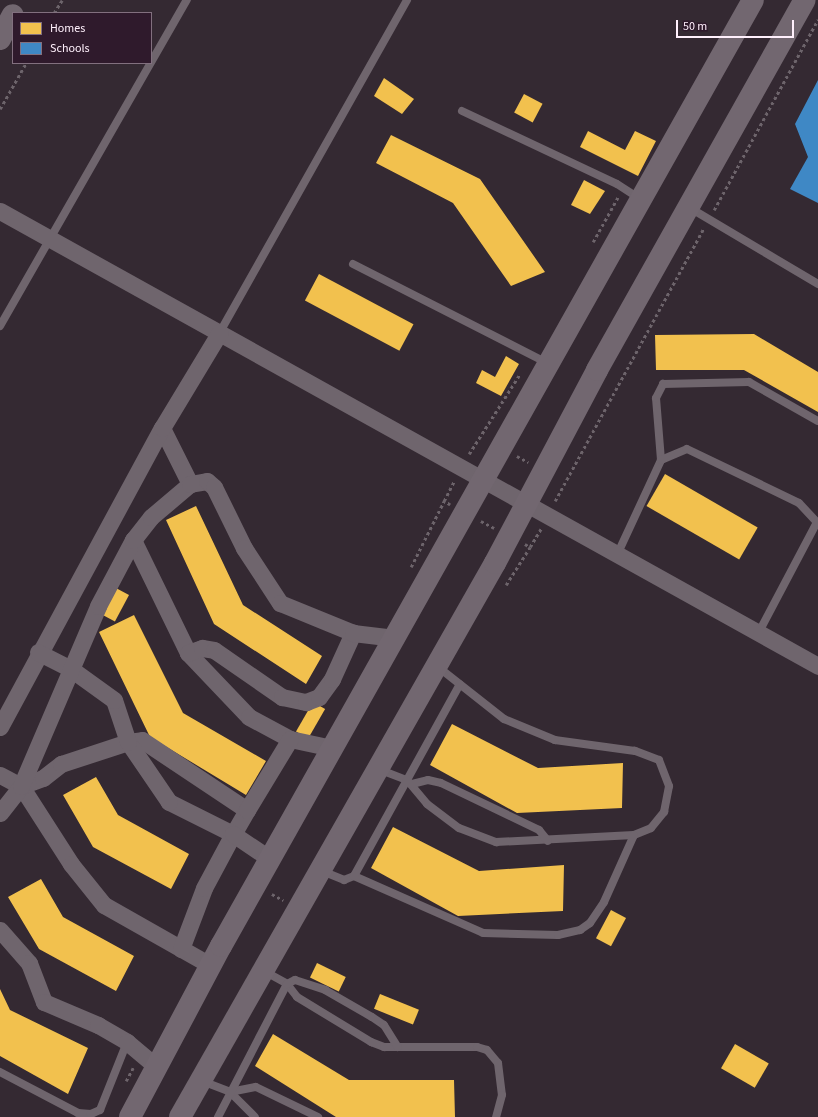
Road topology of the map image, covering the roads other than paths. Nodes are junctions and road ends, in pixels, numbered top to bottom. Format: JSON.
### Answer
{"nodes":[{"id":1,"x":22,"y":0,"type":"edge"},
{"id":2,"x":187,"y":0,"type":"edge"},
{"id":3,"x":407,"y":0,"type":"edge"},
{"id":4,"x":753,"y":0,"type":"edge"},
{"id":5,"x":805,"y":0,"type":"edge"},
{"id":6,"x":15,"y":12,"type":"edge"},
{"id":7,"x":12,"y":18,"type":"edge"},
{"id":8,"x":0,"y":39,"type":"edge"},
{"id":9,"x":152,"y":61,"type":"edge"},
{"id":10,"x":150,"y":64,"type":"edge"},
{"id":11,"x":462,"y":111,"type":"dead end"},
{"id":12,"x":642,"y":200,"type":"junction"},
{"id":13,"x":687,"y":207,"type":"junction"},
{"id":14,"x":0,"y":211,"type":"edge"},
{"id":15,"x":50,"y":238,"type":"junction"},
{"id":16,"x":353,"y":264,"type":"dead end"},
{"id":17,"x":818,"y":284,"type":"edge"},
{"id":18,"x":0,"y":326,"type":"edge"},
{"id":19,"x":220,"y":332,"type":"junction"},
{"id":20,"x":541,"y":359,"type":"junction"},
{"id":21,"x":818,"y":421,"type":"edge"},
{"id":22,"x":162,"y":428,"type":"junction"},
{"id":23,"x":662,"y":460,"type":"junction"},
{"id":24,"x":482,"y":482,"type":"junction"},
{"id":25,"x":190,"y":484,"type":"junction"},
{"id":26,"x":525,"y":504,"type":"junction"},
{"id":27,"x":817,"y":521,"type":"edge"},
{"id":28,"x":133,"y":540,"type":"junction"},
{"id":29,"x":617,"y":555,"type":"junction"},
{"id":30,"x":759,"y":632,"type":"junction"},
{"id":31,"x":353,"y":633,"type":"junction"},
{"id":32,"x":395,"y":638,"type":"junction"},
{"id":33,"x":38,"y":652,"type":"junction"},
{"id":34,"x":188,"y":653,"type":"junction"},
{"id":35,"x":436,"y":666,"type":"junction"},
{"id":36,"x":818,"y":666,"type":"edge"},
{"id":37,"x":71,"y":669,"type":"junction"},
{"id":38,"x":460,"y":684,"type":"junction"},
{"id":39,"x":0,"y":727,"type":"edge"},
{"id":40,"x":290,"y":739,"type":"junction"},
{"id":41,"x":128,"y":742,"type":"junction"},
{"id":42,"x":332,"y":748,"type":"junction"},
{"id":43,"x":376,"y":768,"type":"junction"},
{"id":44,"x":0,"y":775,"type":"edge"},
{"id":45,"x":410,"y":782,"type":"junction"},
{"id":46,"x":21,"y":786,"type":"junction"},
{"id":47,"x":247,"y":810,"type":"junction"},
{"id":48,"x":0,"y":813,"type":"edge"},
{"id":49,"x":234,"y":834,"type":"junction"},
{"id":50,"x":634,"y":835,"type":"junction"},
{"id":51,"x":548,"y":841,"type":"junction"},
{"id":52,"x":270,"y":859,"type":"junction"},
{"id":53,"x":320,"y":871,"type":"junction"},
{"id":54,"x":354,"y":876,"type":"junction"},
{"id":55,"x":0,"y":930,"type":"edge"},
{"id":56,"x":181,"y":949,"type":"junction"},
{"id":57,"x":210,"y":965,"type":"junction"},
{"id":58,"x":263,"y":970,"type":"junction"},
{"id":59,"x":287,"y":984,"type":"junction"},
{"id":60,"x":128,"y":1042,"type":"junction"},
{"id":61,"x":398,"y":1047,"type":"junction"},
{"id":62,"x":156,"y":1066,"type":"junction"},
{"id":63,"x":0,"y":1072,"type":"edge"},
{"id":64,"x":201,"y":1081,"type":"junction"},
{"id":65,"x":230,"y":1092,"type":"junction"},
{"id":66,"x":130,"y":1117,"type":"edge"},
{"id":67,"x":180,"y":1117,"type":"edge"},
{"id":68,"x":218,"y":1117,"type":"edge"},
{"id":69,"x":255,"y":1117,"type":"edge"},
{"id":70,"x":318,"y":1117,"type":"edge"},
{"id":71,"x":496,"y":1117,"type":"edge"}],
"edges":[{"from":1,"to":6,"type":"street"},
{"from":2,"to":9,"type":"lane"},
{"from":3,"to":19,"type":"lane"},
{"from":4,"to":12,"type":"street"},
{"from":5,"to":13,"type":"street"},
{"from":7,"to":8,"type":"street"},
{"from":10,"to":15,"type":"lane"},
{"from":11,"to":12,"type":"lane"},
{"from":12,"to":20,"type":"street"},
{"from":13,"to":17,"type":"lane"},
{"from":13,"to":26,"type":"street"},
{"from":14,"to":15,"type":"street"},
{"from":15,"to":18,"type":"lane"},
{"from":15,"to":19,"type":"street"},
{"from":16,"to":20,"type":"lane"},
{"from":19,"to":22,"type":"street"},
{"from":19,"to":24,"type":"street"},
{"from":20,"to":24,"type":"street"},
{"from":21,"to":23,"type":"lane"},
{"from":22,"to":25,"type":"street"},
{"from":22,"to":33,"type":"street"},
{"from":23,"to":27,"type":"lane"},
{"from":23,"to":29,"type":"lane"},
{"from":24,"to":26,"type":"street"},
{"from":24,"to":32,"type":"street"},
{"from":25,"to":28,"type":"street"},
{"from":25,"to":31,"type":"street"},
{"from":26,"to":29,"type":"street"},
{"from":26,"to":35,"type":"street"},
{"from":27,"to":30,"type":"lane"},
{"from":28,"to":34,"type":"street"},
{"from":28,"to":37,"type":"street"},
{"from":29,"to":30,"type":"street"},
{"from":30,"to":36,"type":"street"},
{"from":31,"to":32,"type":"street"},
{"from":31,"to":34,"type":"street"},
{"from":32,"to":42,"type":"street"},
{"from":33,"to":37,"type":"street"},
{"from":33,"to":39,"type":"street"},
{"from":34,"to":40,"type":"street"},
{"from":35,"to":38,"type":"lane"},
{"from":35,"to":43,"type":"street"},
{"from":37,"to":41,"type":"street"},
{"from":37,"to":46,"type":"street"},
{"from":38,"to":45,"type":"lane"},
{"from":38,"to":50,"type":"lane"},
{"from":40,"to":42,"type":"street"},
{"from":40,"to":47,"type":"street"},
{"from":41,"to":46,"type":"street"},
{"from":41,"to":47,"type":"street"},
{"from":41,"to":49,"type":"street"},
{"from":42,"to":52,"type":"street"},
{"from":43,"to":45,"type":"lane"},
{"from":43,"to":53,"type":"street"},
{"from":44,"to":46,"type":"street"},
{"from":45,"to":51,"type":"lane"},
{"from":45,"to":51,"type":"lane"},
{"from":45,"to":54,"type":"lane"},
{"from":46,"to":48,"type":"street"},
{"from":46,"to":56,"type":"street"},
{"from":47,"to":49,"type":"street"},
{"from":49,"to":52,"type":"street"},
{"from":49,"to":56,"type":"street"},
{"from":50,"to":51,"type":"lane"},
{"from":50,"to":54,"type":"lane"},
{"from":52,"to":57,"type":"street"},
{"from":53,"to":54,"type":"lane"},
{"from":53,"to":58,"type":"street"},
{"from":55,"to":60,"type":"street"},
{"from":56,"to":57,"type":"street"},
{"from":57,"to":62,"type":"street"},
{"from":58,"to":59,"type":"lane"},
{"from":58,"to":64,"type":"street"},
{"from":59,"to":61,"type":"lane"},
{"from":59,"to":61,"type":"lane"},
{"from":59,"to":65,"type":"lane"},
{"from":60,"to":62,"type":"street"},
{"from":60,"to":63,"type":"lane"},
{"from":61,"to":71,"type":"lane"},
{"from":62,"to":66,"type":"street"},
{"from":64,"to":65,"type":"lane"},
{"from":64,"to":67,"type":"street"},
{"from":65,"to":68,"type":"lane"},
{"from":65,"to":69,"type":"lane"},
{"from":65,"to":70,"type":"lane"}]}
